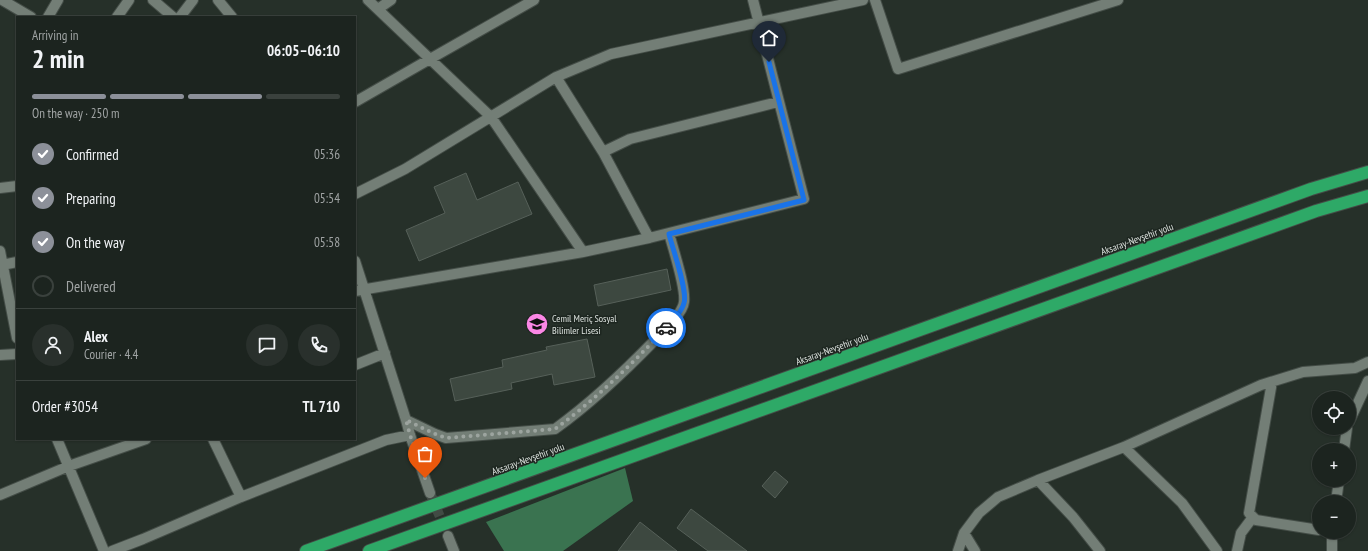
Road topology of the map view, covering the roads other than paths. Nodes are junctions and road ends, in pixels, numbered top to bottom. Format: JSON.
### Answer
{"nodes":[{"id":1,"x":2,"y":0,"type":"edge"},
{"id":2,"x":58,"y":0,"type":"edge"},
{"id":3,"x":129,"y":0,"type":"edge"},
{"id":4,"x":153,"y":0,"type":"edge"},
{"id":5,"x":193,"y":0,"type":"edge"},
{"id":6,"x":218,"y":0,"type":"edge"},
{"id":7,"x":368,"y":0,"type":"edge"},
{"id":8,"x":391,"y":0,"type":"edge"},
{"id":9,"x":534,"y":0,"type":"edge"},
{"id":10,"x":753,"y":0,"type":"edge"},
{"id":11,"x":863,"y":0,"type":"edge"},
{"id":12,"x":875,"y":0,"type":"edge"},
{"id":13,"x":1118,"y":0,"type":"edge"},
{"id":14,"x":828,"y":3,"type":"edge"},
{"id":15,"x":1094,"y":3,"type":"edge"},
{"id":16,"x":378,"y":9,"type":"junction"},
{"id":17,"x":29,"y":16,"type":"edge"},
{"id":18,"x":49,"y":16,"type":"edge"},
{"id":19,"x":117,"y":16,"type":"edge"},
{"id":20,"x":172,"y":16,"type":"edge"},
{"id":21,"x":181,"y":16,"type":"edge"},
{"id":22,"x":231,"y":16,"type":"edge"},
{"id":23,"x":759,"y":22,"type":"junction"},
{"id":24,"x":430,"y":59,"type":"junction"},
{"id":25,"x":556,"y":77,"type":"junction"},
{"id":26,"x":356,"y":101,"type":"edge"},
{"id":27,"x":778,"y":102,"type":"junction"},
{"id":28,"x":491,"y":117,"type":"junction"},
{"id":29,"x":603,"y":152,"type":"junction"},
{"id":30,"x":1368,"y":172,"type":"edge"},
{"id":31,"x":16,"y":186,"type":"edge"},
{"id":32,"x":0,"y":188,"type":"edge"},
{"id":33,"x":356,"y":193,"type":"edge"},
{"id":34,"x":1368,"y":196,"type":"edge"},
{"id":35,"x":669,"y":234,"type":"junction"},
{"id":36,"x":649,"y":238,"type":"junction"},
{"id":37,"x":0,"y":252,"type":"edge"},
{"id":38,"x":583,"y":252,"type":"junction"},
{"id":39,"x":16,"y":262,"type":"edge"},
{"id":40,"x":2,"y":265,"type":"junction"},
{"id":41,"x":356,"y":267,"type":"edge"},
{"id":42,"x":360,"y":291,"type":"edge"},
{"id":43,"x":16,"y":333,"type":"edge"},
{"id":44,"x":16,"y":354,"type":"edge"},
{"id":45,"x":385,"y":354,"type":"junction"},
{"id":46,"x":0,"y":355,"type":"edge"},
{"id":47,"x":1368,"y":362,"type":"edge"},
{"id":48,"x":356,"y":365,"type":"edge"},
{"id":49,"x":1368,"y":381,"type":"edge"},
{"id":50,"x":1272,"y":382,"type":"junction"},
{"id":51,"x":1356,"y":407,"type":"edge"},
{"id":52,"x":406,"y":420,"type":"junction"},
{"id":53,"x":410,"y":435,"type":"junction"},
{"id":54,"x":57,"y":440,"type":"edge"},
{"id":55,"x":143,"y":440,"type":"edge"},
{"id":56,"x":213,"y":440,"type":"edge"},
{"id":57,"x":1124,"y":447,"type":"junction"},
{"id":58,"x":69,"y":466,"type":"junction"},
{"id":59,"x":1038,"y":480,"type":"junction"},
{"id":60,"x":430,"y":493,"type":"tunnel mouth"},
{"id":61,"x":0,"y":495,"type":"edge"},
{"id":62,"x":241,"y":497,"type":"junction"},
{"id":63,"x":1253,"y":517,"type":"junction"},
{"id":64,"x":1312,"y":529,"type":"edge"},
{"id":65,"x":964,"y":533,"type":"junction"},
{"id":66,"x":448,"y":536,"type":"tunnel mouth"},
{"id":67,"x":1331,"y":539,"type":"edge"},
{"id":68,"x":121,"y":550,"type":"edge"},
{"id":69,"x":104,"y":551,"type":"edge"},
{"id":70,"x":112,"y":551,"type":"edge"},
{"id":71,"x":306,"y":551,"type":"edge"},
{"id":72,"x":369,"y":551,"type":"edge"},
{"id":73,"x":454,"y":551,"type":"edge"},
{"id":74,"x":958,"y":551,"type":"edge"},
{"id":75,"x":975,"y":551,"type":"edge"},
{"id":76,"x":1100,"y":551,"type":"edge"},
{"id":77,"x":1217,"y":551,"type":"edge"},
{"id":78,"x":1237,"y":551,"type":"edge"},
{"id":79,"x":1332,"y":551,"type":"edge"}],
"edges":[{"from":1,"to":17,"type":"street"},
{"from":2,"to":18,"type":"street"},
{"from":3,"to":19,"type":"street"},
{"from":4,"to":20,"type":"street"},
{"from":5,"to":21,"type":"street"},
{"from":6,"to":22,"type":"street"},
{"from":7,"to":16,"type":"street"},
{"from":8,"to":16,"type":"street"},
{"from":9,"to":24,"type":"street"},
{"from":10,"to":23,"type":"street"},
{"from":11,"to":14,"type":"street"},
{"from":12,"to":15,"type":"street"},
{"from":13,"to":15,"type":"street"},
{"from":14,"to":23,"type":"street"},
{"from":16,"to":24,"type":"street"},
{"from":23,"to":25,"type":"street"},
{"from":23,"to":27,"type":"street"},
{"from":24,"to":26,"type":"street"},
{"from":24,"to":28,"type":"street"},
{"from":25,"to":28,"type":"street"},
{"from":25,"to":29,"type":"street"},
{"from":27,"to":29,"type":"street"},
{"from":27,"to":35,"type":"street"},
{"from":28,"to":33,"type":"street"},
{"from":28,"to":38,"type":"street"},
{"from":29,"to":36,"type":"street"},
{"from":30,"to":71,"type":"highway","name":"Aksaray-Nevşehir yolu"},
{"from":31,"to":32,"type":"street"},
{"from":34,"to":72,"type":"highway"},
{"from":35,"to":36,"type":"street"},
{"from":35,"to":52,"type":"street"},
{"from":36,"to":38,"type":"street"},
{"from":37,"to":40,"type":"street"},
{"from":38,"to":42,"type":"street"},
{"from":39,"to":40,"type":"street"},
{"from":40,"to":43,"type":"street"},
{"from":41,"to":42,"type":"street"},
{"from":42,"to":45,"type":"street"},
{"from":44,"to":46,"type":"street"},
{"from":45,"to":48,"type":"street"},
{"from":45,"to":52,"type":"street"},
{"from":47,"to":50,"type":"street"},
{"from":49,"to":51,"type":"street"},
{"from":50,"to":57,"type":"street"},
{"from":50,"to":63,"type":"street"},
{"from":52,"to":53,"type":"street"},
{"from":53,"to":60,"type":"street"},
{"from":53,"to":62,"type":"street"},
{"from":54,"to":58,"type":"street"},
{"from":55,"to":58,"type":"street"},
{"from":56,"to":62,"type":"street"},
{"from":57,"to":59,"type":"street"},
{"from":57,"to":77,"type":"street"},
{"from":58,"to":61,"type":"street"},
{"from":58,"to":69,"type":"street"},
{"from":59,"to":65,"type":"street"},
{"from":59,"to":76,"type":"street"},
{"from":62,"to":68,"type":"street"},
{"from":63,"to":64,"type":"street"},
{"from":63,"to":78,"type":"street"},
{"from":65,"to":74,"type":"street"},
{"from":65,"to":75,"type":"street"},
{"from":66,"to":73,"type":"street"},
{"from":67,"to":79,"type":"street"},
{"from":68,"to":70,"type":"street"}]}
